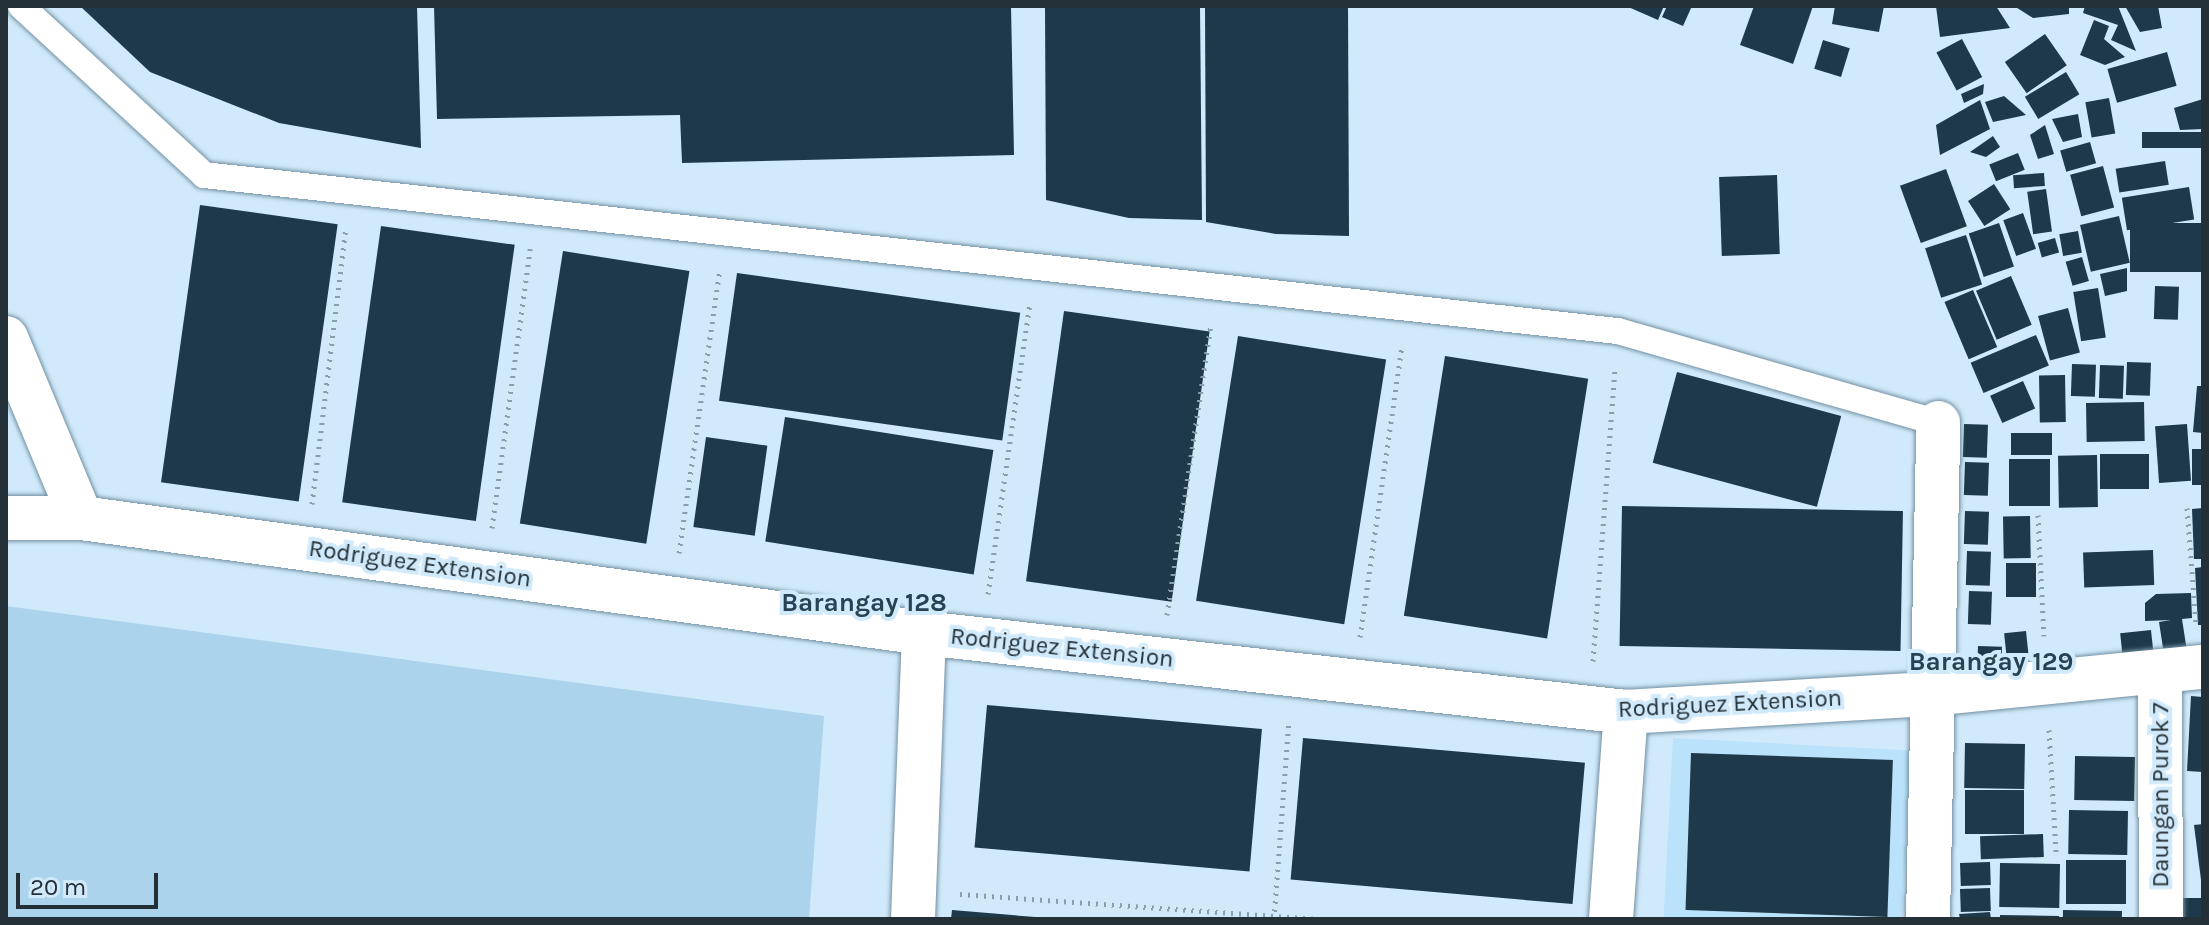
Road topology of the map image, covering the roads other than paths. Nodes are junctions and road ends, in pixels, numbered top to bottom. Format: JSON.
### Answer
{"nodes":[{"id":1,"x":21,"y":6,"type":"edge"},
{"id":2,"x":6,"y":338,"type":"edge"},
{"id":3,"x":1938,"y":423,"type":"joint"},
{"id":4,"x":6,"y":518,"type":"edge"},
{"id":5,"x":81,"y":518,"type":"junction"},
{"id":6,"x":924,"y":633,"type":"junction"},
{"id":7,"x":2187,"y":669,"type":"edge"},
{"id":8,"x":1940,"y":693,"type":"junction"},
{"id":9,"x":1609,"y":710,"type":"junction"},
{"id":10,"x":914,"y":905,"type":"edge"},
{"id":11,"x":1611,"y":919,"type":"edge"},
{"id":12,"x":1928,"y":919,"type":"edge"},
{"id":13,"x":2161,"y":919,"type":"edge"}],
"edges":[{"from":1,"to":3,"type":"lane"},
{"from":2,"to":5,"type":"street"},
{"from":3,"to":8,"type":"street"},
{"from":4,"to":5,"type":"street","name":"Rodriguez Extension"},
{"from":5,"to":6,"type":"street","name":"Rodriguez Extension"},
{"from":6,"to":9,"type":"street","name":"Rodriguez Extension"},
{"from":6,"to":10,"type":"street"},
{"from":7,"to":8,"type":"street","name":"Rodriguez Extension"},
{"from":7,"to":13,"type":"street","name":"Daungan Purok 7"},
{"from":8,"to":9,"type":"street","name":"Rodriguez Extension"},
{"from":8,"to":12,"type":"street"},
{"from":9,"to":11,"type":"street"}]}
